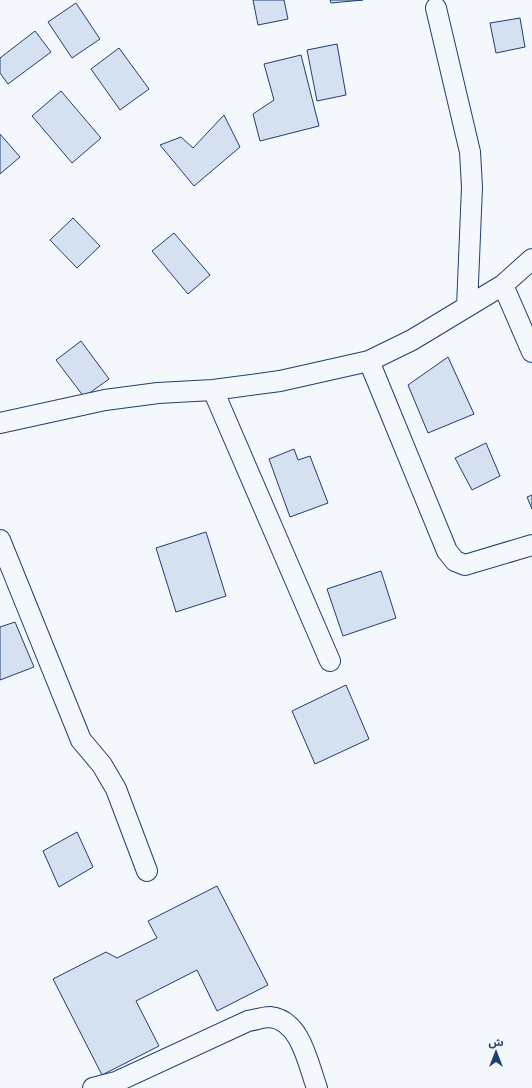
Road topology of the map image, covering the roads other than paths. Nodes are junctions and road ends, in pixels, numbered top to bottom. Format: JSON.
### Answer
{"nodes":[{"id":1,"x":436,"y":8,"type":"dead end"},
{"id":2,"x":532,"y":259,"type":"edge"},
{"id":3,"x":503,"y":285,"type":"junction"},
{"id":4,"x":467,"y":307,"type":"junction"},
{"id":5,"x":532,"y":352,"type":"edge"},
{"id":6,"x":369,"y":361,"type":"junction"},
{"id":7,"x":213,"y":390,"type":"junction"},
{"id":8,"x":2,"y":418,"type":"edge"},
{"id":9,"x":0,"y":540,"type":"edge"},
{"id":10,"x":532,"y":545,"type":"edge"},
{"id":11,"x":330,"y":661,"type":"dead end"},
{"id":12,"x":147,"y":871,"type":"dead end"},
{"id":13,"x":93,"y":1088,"type":"edge"},
{"id":14,"x":317,"y":1088,"type":"edge"}],
"edges":[{"from":1,"to":4,"type":"street"},
{"from":2,"to":3,"type":"street"},
{"from":3,"to":4,"type":"street"},
{"from":3,"to":5,"type":"street"},
{"from":4,"to":6,"type":"street"},
{"from":6,"to":7,"type":"street"},
{"from":6,"to":10,"type":"street"},
{"from":7,"to":8,"type":"street"},
{"from":7,"to":11,"type":"street"},
{"from":9,"to":12,"type":"street"},
{"from":13,"to":14,"type":"street"}]}
